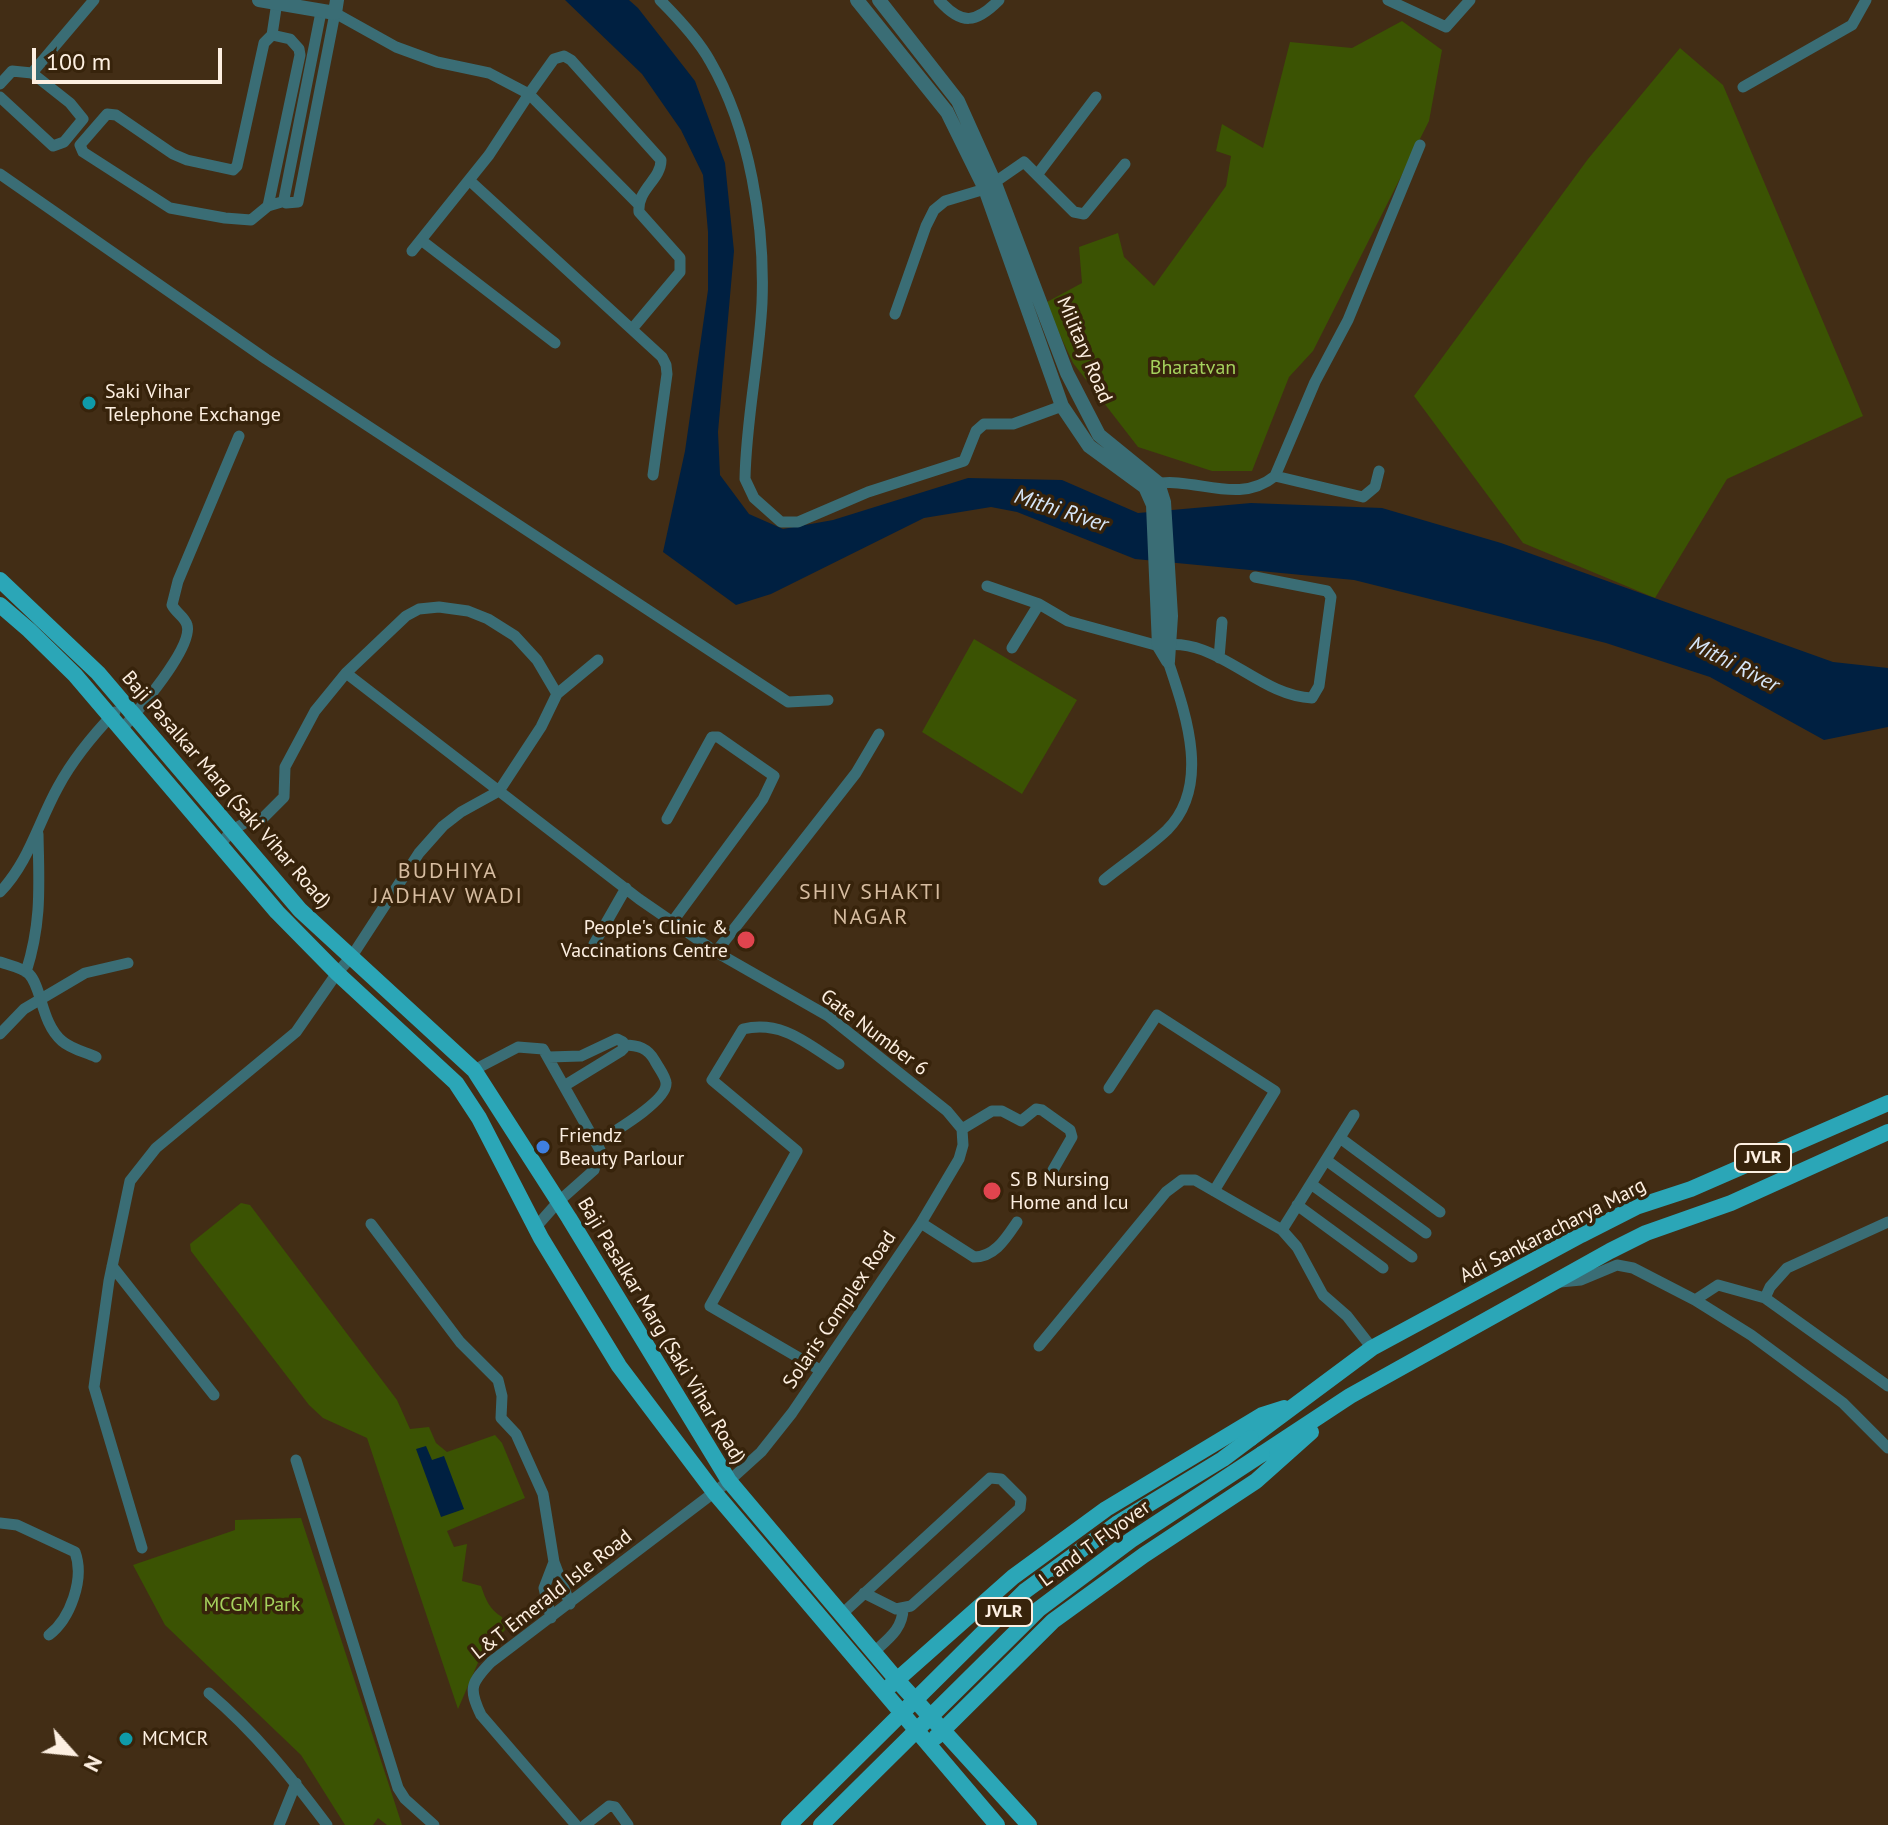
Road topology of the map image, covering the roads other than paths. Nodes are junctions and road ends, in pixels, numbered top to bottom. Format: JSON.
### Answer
{"nodes":[{"id":1,"x":94,"y":0,"type":"edge"},
{"id":2,"x":259,"y":0,"type":"edge"},
{"id":3,"x":660,"y":0,"type":"edge"},
{"id":4,"x":879,"y":0,"type":"edge"},
{"id":5,"x":939,"y":0,"type":"edge"},
{"id":6,"x":999,"y":0,"type":"edge"},
{"id":7,"x":1388,"y":0,"type":"edge"},
{"id":8,"x":1470,"y":0,"type":"edge"},
{"id":9,"x":1866,"y":0,"type":"edge"},
{"id":10,"x":277,"y":2,"type":"junction"},
{"id":11,"x":863,"y":2,"type":"edge"},
{"id":12,"x":329,"y":6,"type":"edge"},
{"id":13,"x":272,"y":35,"type":"junction"},
{"id":14,"x":32,"y":73,"type":"junction"},
{"id":15,"x":0,"y":84,"type":"edge"},
{"id":16,"x":1743,"y":87,"type":"dead end"},
{"id":17,"x":529,"y":94,"type":"junction"},
{"id":18,"x":0,"y":97,"type":"edge"},
{"id":19,"x":1096,"y":97,"type":"dead end"},
{"id":20,"x":300,"y":115,"type":"junction"},
{"id":21,"x":314,"y":118,"type":"junction"},
{"id":22,"x":1420,"y":145,"type":"dead end"},
{"id":23,"x":1125,"y":164,"type":"dead end"},
{"id":24,"x":0,"y":174,"type":"edge"},
{"id":25,"x":1037,"y":175,"type":"junction"},
{"id":26,"x":469,"y":180,"type":"junction"},
{"id":27,"x":990,"y":185,"type":"junction"},
{"id":28,"x":285,"y":201,"type":"junction"},
{"id":29,"x":638,"y":204,"type":"junction"},
{"id":30,"x":268,"y":206,"type":"junction"},
{"id":31,"x":421,"y":240,"type":"junction"},
{"id":32,"x":412,"y":251,"type":"dead end"},
{"id":33,"x":1015,"y":252,"type":"junction"},
{"id":34,"x":895,"y":314,"type":"dead end"},
{"id":35,"x":632,"y":329,"type":"junction"},
{"id":36,"x":555,"y":343,"type":"dead end"},
{"id":37,"x":1062,"y":406,"type":"junction"},
{"id":38,"x":239,"y":436,"type":"dead end"},
{"id":39,"x":1379,"y":471,"type":"dead end"},
{"id":40,"x":653,"y":475,"type":"dead end"},
{"id":41,"x":1275,"y":476,"type":"junction"},
{"id":42,"x":1151,"y":485,"type":"junction"},
{"id":43,"x":1255,"y":577,"type":"dead end"},
{"id":44,"x":0,"y":580,"type":"edge"},
{"id":45,"x":987,"y":586,"type":"dead end"},
{"id":46,"x":1039,"y":604,"type":"junction"},
{"id":47,"x":0,"y":605,"type":"edge"},
{"id":48,"x":1222,"y":622,"type":"dead end"},
{"id":49,"x":1165,"y":645,"type":"junction"},
{"id":50,"x":1012,"y":648,"type":"dead end"},
{"id":51,"x":1219,"y":658,"type":"junction"},
{"id":52,"x":598,"y":660,"type":"dead end"},
{"id":53,"x":1168,"y":661,"type":"joint"},
{"id":54,"x":346,"y":673,"type":"junction"},
{"id":55,"x":557,"y":694,"type":"junction"},
{"id":56,"x":828,"y":700,"type":"dead end"},
{"id":57,"x":129,"y":709,"type":"junction"},
{"id":58,"x":116,"y":722,"type":"junction"},
{"id":59,"x":879,"y":734,"type":"dead end"},
{"id":60,"x":499,"y":791,"type":"junction"},
{"id":61,"x":667,"y":819,"type":"dead end"},
{"id":62,"x":38,"y":830,"type":"junction"},
{"id":63,"x":232,"y":830,"type":"junction"},
{"id":64,"x":220,"y":845,"type":"junction"},
{"id":65,"x":1104,"y":880,"type":"dead end"},
{"id":66,"x":626,"y":888,"type":"junction"},
{"id":67,"x":0,"y":892,"type":"edge"},
{"id":68,"x":673,"y":921,"type":"junction"},
{"id":69,"x":594,"y":944,"type":"dead end"},
{"id":70,"x":716,"y":952,"type":"junction"},
{"id":71,"x":352,"y":956,"type":"junction"},
{"id":72,"x":0,"y":962,"type":"edge"},
{"id":73,"x":128,"y":963,"type":"dead end"},
{"id":74,"x":26,"y":972,"type":"junction"},
{"id":75,"x":337,"y":973,"type":"junction"},
{"id":76,"x":39,"y":1000,"type":"junction"},
{"id":77,"x":0,"y":1034,"type":"edge"},
{"id":78,"x":624,"y":1045,"type":"junction"},
{"id":79,"x":96,"y":1057,"type":"dead end"},
{"id":80,"x":549,"y":1057,"type":"junction"},
{"id":81,"x":839,"y":1064,"type":"dead end"},
{"id":82,"x":474,"y":1070,"type":"junction"},
{"id":83,"x":564,"y":1086,"type":"junction"},
{"id":84,"x":1109,"y":1088,"type":"dead end"},
{"id":85,"x":1888,"y":1103,"type":"edge"},
{"id":86,"x":1354,"y":1115,"type":"dead end"},
{"id":87,"x":962,"y":1129,"type":"junction"},
{"id":88,"x":1888,"y":1132,"type":"edge"},
{"id":89,"x":1340,"y":1138,"type":"junction"},
{"id":90,"x":596,"y":1143,"type":"junction"},
{"id":91,"x":1326,"y":1160,"type":"junction"},
{"id":92,"x":1053,"y":1170,"type":"dead end"},
{"id":93,"x":1311,"y":1184,"type":"junction"},
{"id":94,"x":1214,"y":1191,"type":"junction"},
{"id":95,"x":558,"y":1202,"type":"junction"},
{"id":96,"x":1297,"y":1205,"type":"junction"},
{"id":97,"x":1440,"y":1212,"type":"dead end"},
{"id":98,"x":1017,"y":1222,"type":"dead end"},
{"id":99,"x":1888,"y":1222,"type":"edge"},
{"id":100,"x":921,"y":1223,"type":"junction"},
{"id":101,"x":371,"y":1224,"type":"dead end"},
{"id":102,"x":535,"y":1228,"type":"junction"},
{"id":103,"x":1282,"y":1230,"type":"junction"},
{"id":104,"x":1426,"y":1233,"type":"dead end"},
{"id":105,"x":1412,"y":1257,"type":"dead end"},
{"id":106,"x":112,"y":1266,"type":"junction"},
{"id":107,"x":1383,"y":1268,"type":"dead end"},
{"id":108,"x":1555,"y":1282,"type":"junction"},
{"id":109,"x":1765,"y":1298,"type":"junction"},
{"id":110,"x":1695,"y":1300,"type":"junction"},
{"id":111,"x":1039,"y":1346,"type":"dead end"},
{"id":112,"x":1372,"y":1348,"type":"junction"},
{"id":113,"x":820,"y":1370,"type":"junction"},
{"id":114,"x":1888,"y":1386,"type":"edge"},
{"id":115,"x":214,"y":1395,"type":"dead end"},
{"id":116,"x":1350,"y":1396,"type":"junction"},
{"id":117,"x":1297,"y":1405,"type":"junction"},
{"id":118,"x":1888,"y":1448,"type":"edge"},
{"id":119,"x":296,"y":1460,"type":"dead end"},
{"id":120,"x":729,"y":1481,"type":"junction"},
{"id":121,"x":714,"y":1492,"type":"junction"},
{"id":122,"x":0,"y":1523,"type":"edge"},
{"id":123,"x":142,"y":1548,"type":"dead end"},
{"id":124,"x":554,"y":1562,"type":"junction"},
{"id":125,"x":864,"y":1593,"type":"junction"},
{"id":126,"x":987,"y":1601,"type":"junction"},
{"id":127,"x":570,"y":1604,"type":"junction"},
{"id":128,"x":903,"y":1608,"type":"junction"},
{"id":129,"x":843,"y":1613,"type":"junction"},
{"id":130,"x":551,"y":1618,"type":"junction"},
{"id":131,"x":49,"y":1635,"type":"dead end"},
{"id":132,"x":1026,"y":1645,"type":"junction"},
{"id":133,"x":874,"y":1652,"type":"junction"},
{"id":134,"x":897,"y":1680,"type":"junction"},
{"id":135,"x":209,"y":1693,"type":"dead end"},
{"id":136,"x":884,"y":1693,"type":"junction"},
{"id":137,"x":944,"y":1730,"type":"junction"},
{"id":138,"x":929,"y":1744,"type":"junction"},
{"id":139,"x":296,"y":1783,"type":"junction"},
{"id":140,"x":573,"y":1821,"type":"edge"},
{"id":141,"x":279,"y":1825,"type":"edge"},
{"id":142,"x":327,"y":1825,"type":"edge"},
{"id":143,"x":434,"y":1825,"type":"edge"},
{"id":144,"x":585,"y":1825,"type":"edge"},
{"id":145,"x":628,"y":1825,"type":"edge"},
{"id":146,"x":789,"y":1825,"type":"edge"},
{"id":147,"x":821,"y":1825,"type":"edge"},
{"id":148,"x":997,"y":1825,"type":"edge"},
{"id":149,"x":1029,"y":1825,"type":"edge"}],
"edges":[{"from":1,"to":14,"type":"street"},
{"from":2,"to":10,"type":"street"},
{"from":3,"to":37,"type":"street"},
{"from":4,"to":27,"type":"street","name":"Military Road"},
{"from":5,"to":6,"type":"street"},
{"from":7,"to":8,"type":"street"},
{"from":9,"to":16,"type":"street"},
{"from":10,"to":12,"type":"street"},
{"from":10,"to":13,"type":"street"},
{"from":11,"to":27,"type":"street"},
{"from":12,"to":17,"type":"street"},
{"from":12,"to":20,"type":"street"},
{"from":12,"to":21,"type":"street"},
{"from":13,"to":30,"type":"street"},
{"from":13,"to":30,"type":"street"},
{"from":14,"to":15,"type":"street"},
{"from":14,"to":18,"type":"street"},
{"from":17,"to":26,"type":"street"},
{"from":17,"to":29,"type":"street"},
{"from":17,"to":29,"type":"street"},
{"from":19,"to":25,"type":"street"},
{"from":20,"to":21,"type":"street"},
{"from":20,"to":28,"type":"street"},
{"from":21,"to":28,"type":"street"},
{"from":22,"to":41,"type":"street"},
{"from":23,"to":25,"type":"street"},
{"from":24,"to":56,"type":"street"},
{"from":25,"to":27,"type":"street"},
{"from":26,"to":31,"type":"street"},
{"from":26,"to":35,"type":"street"},
{"from":27,"to":33,"type":"street","name":"Military Road"},
{"from":27,"to":34,"type":"street"},
{"from":28,"to":30,"type":"street"},
{"from":29,"to":35,"type":"street"},
{"from":31,"to":32,"type":"street"},
{"from":31,"to":36,"type":"street"},
{"from":33,"to":37,"type":"street"},
{"from":33,"to":42,"type":"street","name":"Military Road"},
{"from":35,"to":40,"type":"street"},
{"from":37,"to":42,"type":"street"},
{"from":38,"to":57,"type":"street"},
{"from":39,"to":41,"type":"street"},
{"from":41,"to":42,"type":"street"},
{"from":42,"to":49,"type":"street"},
{"from":43,"to":51,"type":"street"},
{"from":44,"to":57,"type":"main road","name":"Baji Pasalkar Marg (Saki Vihar Road)"},
{"from":45,"to":46,"type":"street"},
{"from":46,"to":49,"type":"street"},
{"from":46,"to":50,"type":"street"},
{"from":47,"to":58,"type":"main road","name":"Baji Pasalkar Marg (Saki Vihar Road)"},
{"from":48,"to":51,"type":"street"},
{"from":49,"to":51,"type":"street"},
{"from":49,"to":53,"type":"street"},
{"from":52,"to":55,"type":"street"},
{"from":53,"to":65,"type":"street"},
{"from":54,"to":55,"type":"street"},
{"from":54,"to":60,"type":"street","name":"Gate Number 6"},
{"from":54,"to":63,"type":"street"},
{"from":55,"to":60,"type":"street"},
{"from":57,"to":58,"type":"street"},
{"from":57,"to":63,"type":"main road","name":"Baji Pasalkar Marg (Saki Vihar Road)"},
{"from":58,"to":62,"type":"street"},
{"from":58,"to":64,"type":"main road","name":"Baji Pasalkar Marg (Saki Vihar Road)"},
{"from":59,"to":70,"type":"street"},
{"from":60,"to":66,"type":"street","name":"Gate Number 6"},
{"from":60,"to":71,"type":"street"},
{"from":61,"to":68,"type":"street"},
{"from":62,"to":67,"type":"street"},
{"from":62,"to":74,"type":"street"},
{"from":63,"to":64,"type":"street"},
{"from":63,"to":71,"type":"main road","name":"Baji Pasalkar Marg (Saki Vihar Road)"},
{"from":64,"to":75,"type":"main road","name":"Baji Pasalkar Marg (Saki Vihar Road)"},
{"from":66,"to":68,"type":"street","name":"Gate Number 6"},
{"from":66,"to":69,"type":"street"},
{"from":68,"to":70,"type":"street","name":"Gate Number 6"},
{"from":70,"to":87,"type":"street","name":"Gate Number 6"},
{"from":71,"to":75,"type":"street"},
{"from":71,"to":82,"type":"main road","name":"Baji Pasalkar Marg (Saki Vihar Road)"},
{"from":72,"to":74,"type":"street"},
{"from":73,"to":76,"type":"street"},
{"from":74,"to":76,"type":"street"},
{"from":75,"to":102,"type":"main road","name":"Baji Pasalkar Marg (Saki Vihar Road)"},
{"from":75,"to":106,"type":"street"},
{"from":76,"to":77,"type":"street"},
{"from":76,"to":79,"type":"street"},
{"from":78,"to":80,"type":"street"},
{"from":78,"to":83,"type":"street"},
{"from":78,"to":90,"type":"street"},
{"from":80,"to":82,"type":"street"},
{"from":80,"to":83,"type":"street"},
{"from":81,"to":113,"type":"street"},
{"from":82,"to":95,"type":"main road","name":"Baji Pasalkar Marg (Saki Vihar Road)"},
{"from":83,"to":90,"type":"street"},
{"from":84,"to":94,"type":"street"},
{"from":85,"to":112,"type":"main road","name":"Adi Sankaracharya Marg","number":"JVLR"},
{"from":86,"to":89,"type":"street"},
{"from":87,"to":92,"type":"street"},
{"from":87,"to":100,"type":"street","name":"Solaris Complex Road"},
{"from":88,"to":108,"type":"main road","number":"JVLR"},
{"from":89,"to":91,"type":"street"},
{"from":89,"to":97,"type":"street"},
{"from":90,"to":95,"type":"street"},
{"from":91,"to":93,"type":"street"},
{"from":91,"to":104,"type":"street"},
{"from":93,"to":96,"type":"street"},
{"from":93,"to":105,"type":"street"},
{"from":94,"to":103,"type":"street"},
{"from":94,"to":111,"type":"street"},
{"from":95,"to":102,"type":"street"},
{"from":95,"to":120,"type":"main road","name":"Baji Pasalkar Marg (Saki Vihar Road)"},
{"from":96,"to":103,"type":"street"},
{"from":96,"to":107,"type":"street"},
{"from":98,"to":100,"type":"street"},
{"from":99,"to":109,"type":"street"},
{"from":100,"to":113,"type":"street","name":"Solaris Complex Road"},
{"from":101,"to":124,"type":"street"},
{"from":102,"to":121,"type":"main road","name":"Baji Pasalkar Marg (Saki Vihar Road)"},
{"from":103,"to":112,"type":"street"},
{"from":106,"to":115,"type":"street"},
{"from":106,"to":123,"type":"street"},
{"from":108,"to":110,"type":"street"},
{"from":108,"to":116,"type":"main road","number":"JVLR"},
{"from":109,"to":110,"type":"street"},
{"from":109,"to":114,"type":"street"},
{"from":110,"to":118,"type":"street"},
{"from":112,"to":117,"type":"main road","name":"Adi Sankaracharya Marg","number":"JVLR"},
{"from":113,"to":120,"type":"street","name":"Solaris Complex Road"},
{"from":116,"to":132,"type":"main road"},
{"from":116,"to":147,"type":"main road","name":"L and T Flyover","number":"JVLR","bridge":true},
{"from":117,"to":126,"type":"main road"},
{"from":117,"to":146,"type":"main road","name":"L and T Flyover","number":"JVLR","bridge":true},
{"from":119,"to":143,"type":"street"},
{"from":120,"to":121,"type":"street","name":"Solaris Complex Road"},
{"from":120,"to":129,"type":"main road","name":"Baji Pasalkar Marg (Saki Vihar Road)"},
{"from":121,"to":127,"type":"street","name":"L&T Emerald Isle Road"},
{"from":121,"to":136,"type":"main road","name":"Baji Pasalkar Marg (Saki Vihar Road)"},
{"from":122,"to":131,"type":"street"},
{"from":124,"to":127,"type":"street"},
{"from":124,"to":130,"type":"street"},
{"from":125,"to":128,"type":"street"},
{"from":125,"to":128,"type":"street"},
{"from":125,"to":129,"type":"street"},
{"from":126,"to":132,"type":"main road"},
{"from":126,"to":134,"type":"main road"},
{"from":127,"to":130,"type":"street","name":"L&T Emerald Isle Road"},
{"from":128,"to":133,"type":"street"},
{"from":129,"to":133,"type":"main road","name":"Baji Pasalkar Marg (Saki Vihar Road)"},
{"from":130,"to":140,"type":"street","name":"L&T Emerald Isle Road"},
{"from":132,"to":137,"type":"main road"},
{"from":133,"to":134,"type":"main road","name":"Baji Pasalkar Marg (Saki Vihar Road)"},
{"from":134,"to":136,"type":"main road"},
{"from":134,"to":137,"type":"main road","name":"Baji Pasalkar Marg (Saki Vihar Road)"},
{"from":135,"to":139,"type":"street"},
{"from":136,"to":138,"type":"main road","name":"Baji Pasalkar Marg (Saki Vihar Road)"},
{"from":137,"to":138,"type":"main road"},
{"from":137,"to":149,"type":"main road","name":"Baji Pasalkar Marg (Saki Vihar Road)"},
{"from":138,"to":148,"type":"main road","name":"Baji Pasalkar Marg (Saki Vihar Road)"},
{"from":139,"to":141,"type":"street"},
{"from":139,"to":142,"type":"street"},
{"from":144,"to":145,"type":"street"}]}
